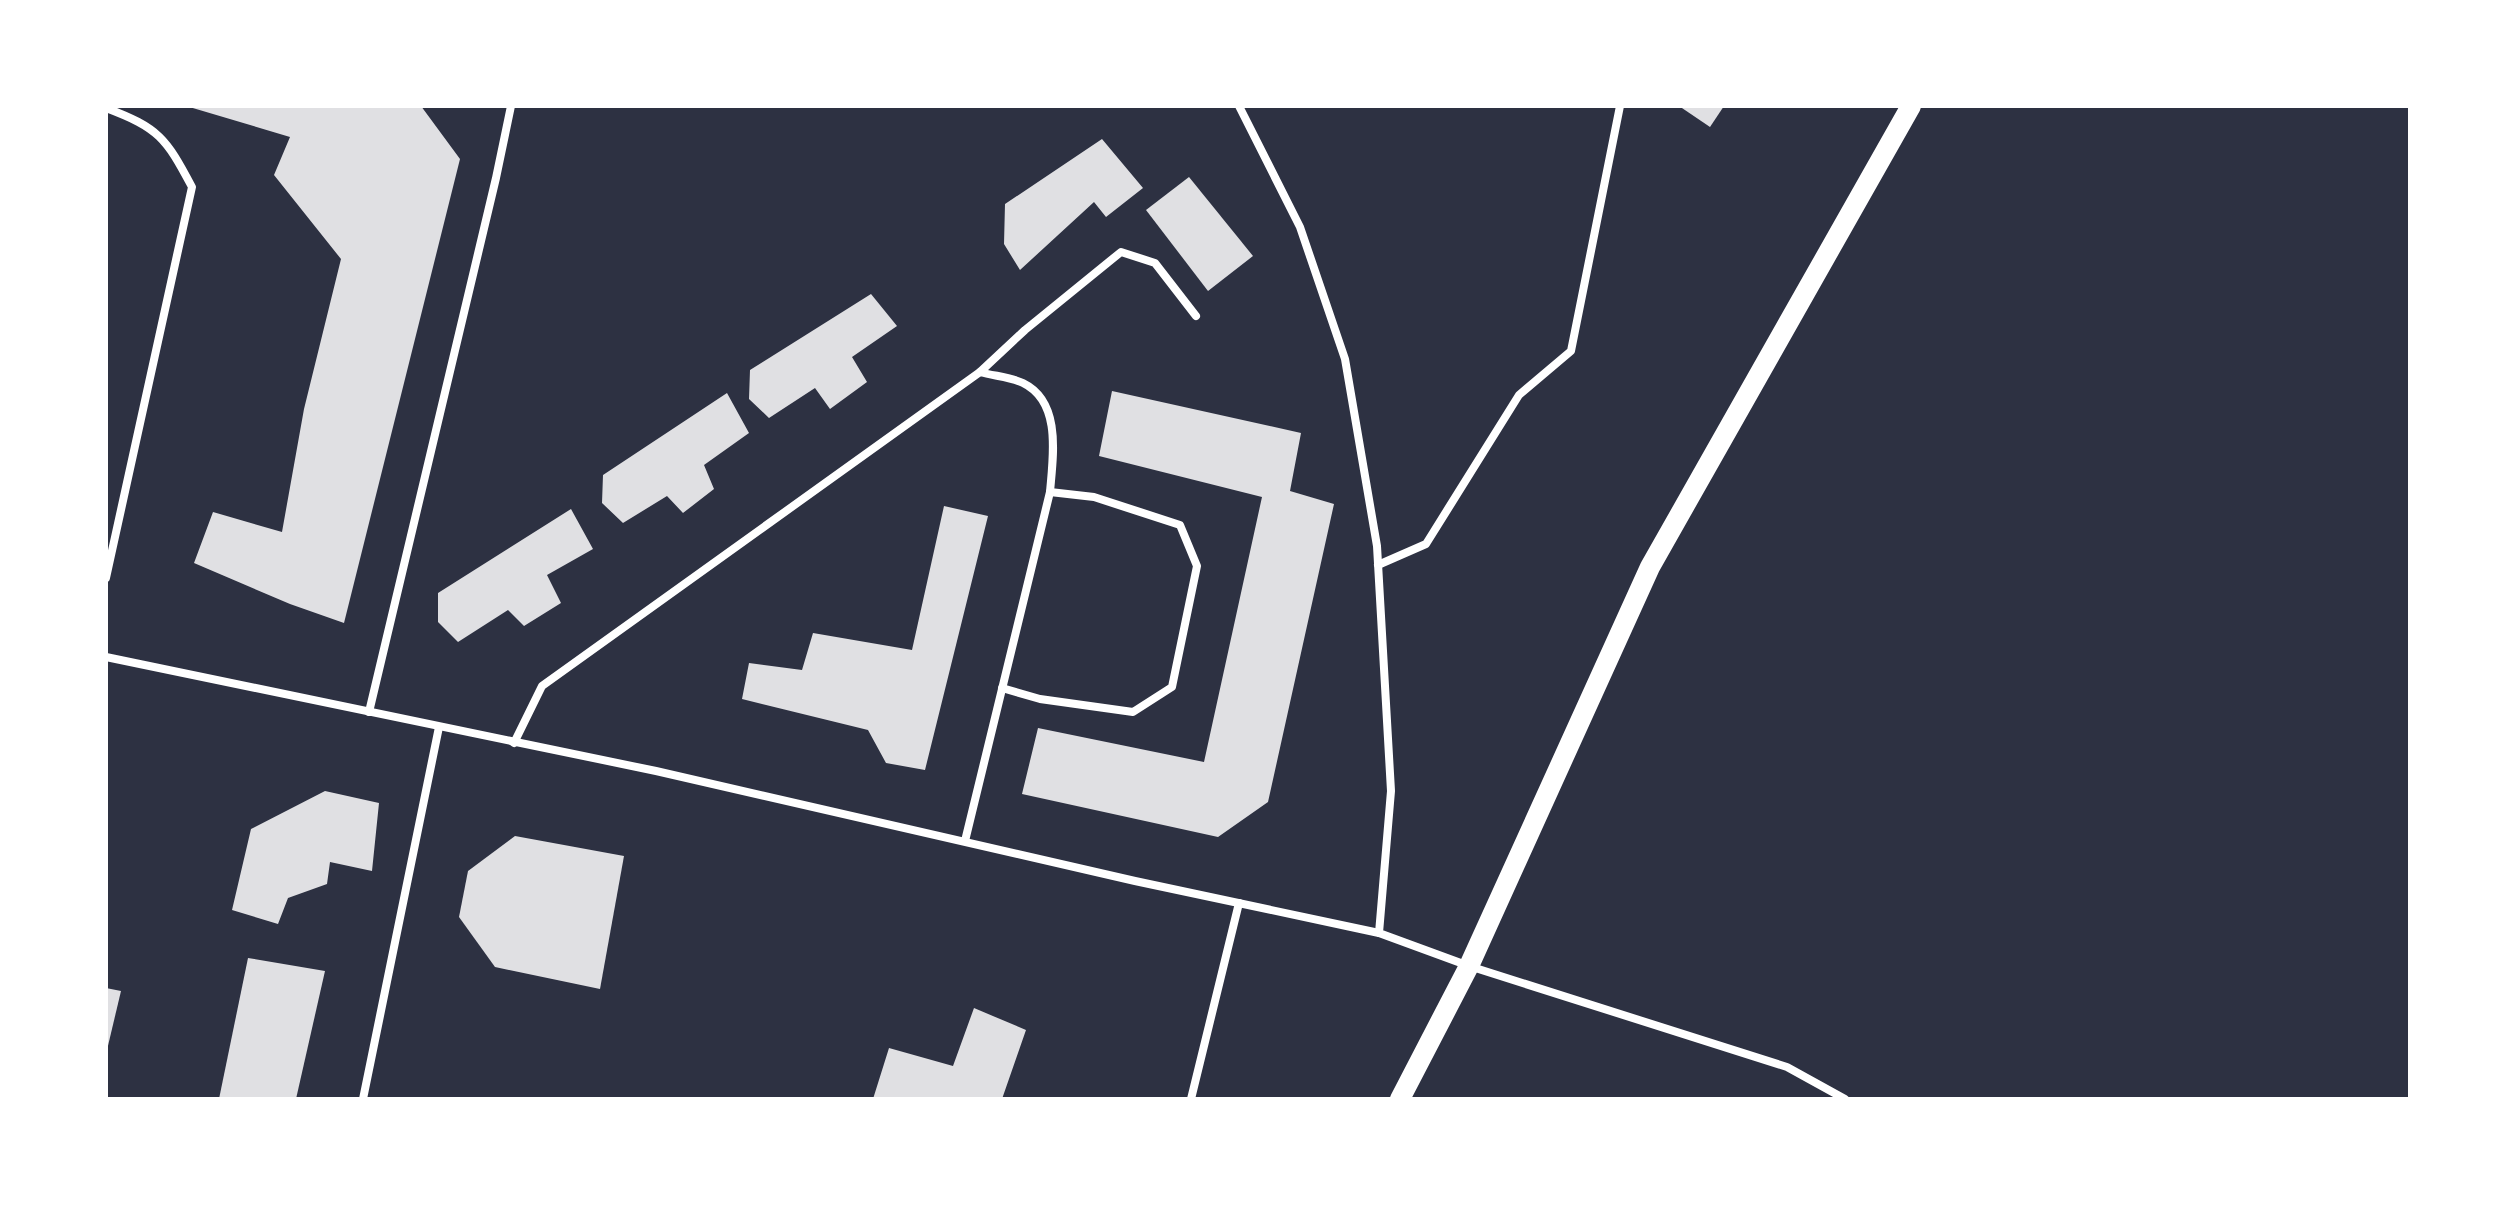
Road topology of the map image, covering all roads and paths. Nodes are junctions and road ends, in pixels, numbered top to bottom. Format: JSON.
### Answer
{"nodes":[{"id":1,"x":511,"y":106,"type":"edge"},
{"id":2,"x":1239,"y":106,"type":"edge"},
{"id":3,"x":1620,"y":106,"type":"edge"},
{"id":4,"x":1911,"y":106,"type":"edge"},
{"id":5,"x":106,"y":108,"type":"edge"},
{"id":6,"x":1196,"y":316,"type":"dead end"},
{"id":7,"x":980,"y":372,"type":"junction"},
{"id":8,"x":1050,"y":492,"type":"junction"},
{"id":9,"x":1378,"y":565,"type":"junction"},
{"id":10,"x":106,"y":578,"type":"edge"},
{"id":11,"x":106,"y":657,"type":"edge"},
{"id":12,"x":1002,"y":688,"type":"junction"},
{"id":13,"x":369,"y":712,"type":"junction"},
{"id":14,"x":439,"y":727,"type":"junction"},
{"id":15,"x":514,"y":743,"type":"junction"},
{"id":16,"x":965,"y":841,"type":"junction"},
{"id":17,"x":1239,"y":903,"type":"junction"},
{"id":18,"x":1379,"y":933,"type":"junction"},
{"id":19,"x":1469,"y":966,"type":"junction"},
{"id":20,"x":363,"y":1099,"type":"edge"},
{"id":21,"x":1191,"y":1099,"type":"edge"},
{"id":22,"x":1400,"y":1099,"type":"edge"},
{"id":23,"x":1845,"y":1099,"type":"edge"}],
"edges":[{"from":1,"to":13,"type":"street"},
{"from":2,"to":9,"type":"street"},
{"from":3,"to":9,"type":"street"},
{"from":4,"to":19,"type":"main road"},
{"from":5,"to":10,"type":"street"},
{"from":6,"to":7,"type":"street"},
{"from":7,"to":8,"type":"street"},
{"from":7,"to":15,"type":"street"},
{"from":8,"to":12,"type":"street"},
{"from":8,"to":12,"type":"street"},
{"from":9,"to":18,"type":"street"},
{"from":11,"to":13,"type":"street"},
{"from":12,"to":16,"type":"street"},
{"from":13,"to":14,"type":"street"},
{"from":14,"to":15,"type":"street"},
{"from":14,"to":20,"type":"street"},
{"from":15,"to":16,"type":"street"},
{"from":16,"to":17,"type":"street"},
{"from":17,"to":18,"type":"street"},
{"from":17,"to":21,"type":"street"},
{"from":18,"to":19,"type":"street"},
{"from":19,"to":22,"type":"main road"},
{"from":19,"to":23,"type":"street"}]}
